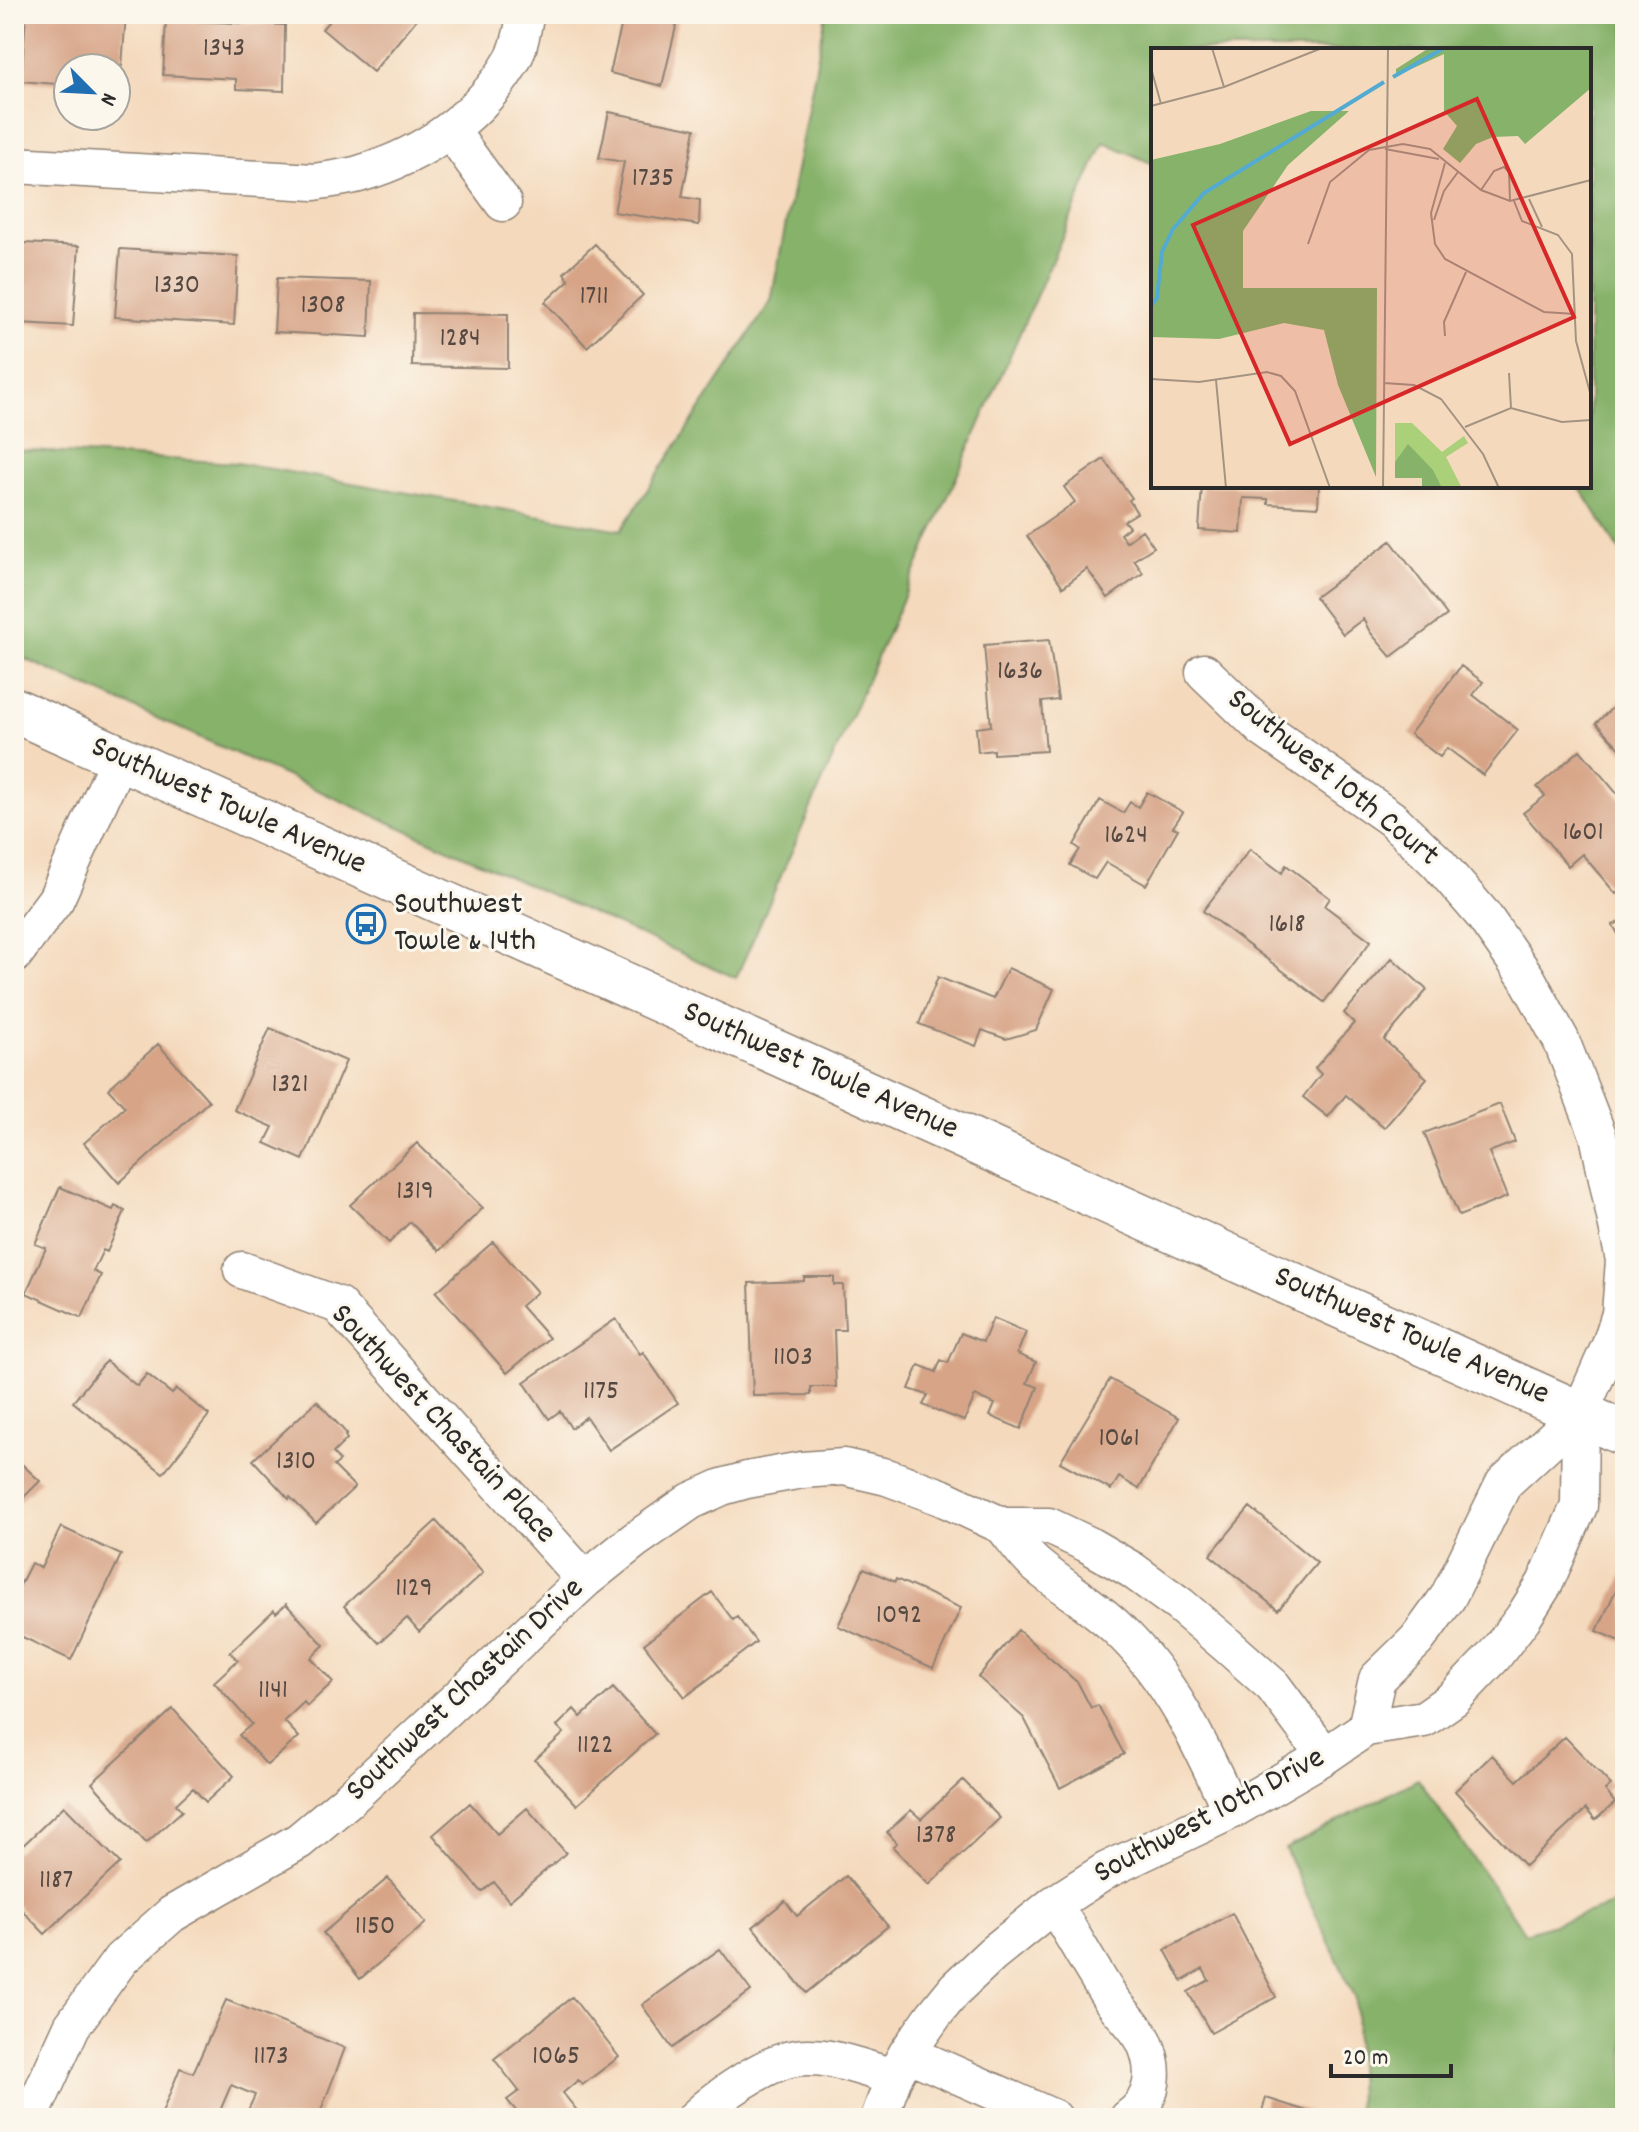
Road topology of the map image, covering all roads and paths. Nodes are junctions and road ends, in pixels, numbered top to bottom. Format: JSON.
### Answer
{"nodes":[{"id":1,"x":526,"y":14,"type":"edge"},
{"id":2,"x":451,"y":131,"type":"junction"},
{"id":3,"x":14,"y":165,"type":"edge"},
{"id":4,"x":503,"y":203,"type":"dead end"},
{"id":5,"x":1204,"y":672,"type":"dead end"},
{"id":6,"x":14,"y":710,"type":"edge"},
{"id":7,"x":119,"y":758,"type":"junction"},
{"id":8,"x":14,"y":955,"type":"edge"},
{"id":9,"x":242,"y":1270,"type":"dead end"},
{"id":10,"x":1580,"y":1413,"type":"junction"},
{"id":11,"x":1625,"y":1434,"type":"edge"},
{"id":12,"x":1003,"y":1526,"type":"junction"},
{"id":13,"x":585,"y":1580,"type":"junction"},
{"id":14,"x":1366,"y":1728,"type":"junction"},
{"id":15,"x":1325,"y":1756,"type":"junction"},
{"id":16,"x":1231,"y":1811,"type":"junction"},
{"id":17,"x":1054,"y":1904,"type":"junction"},
{"id":18,"x":901,"y":2065,"type":"junction"},
{"id":19,"x":30,"y":2118,"type":"edge"},
{"id":20,"x":695,"y":2118,"type":"edge"},
{"id":21,"x":879,"y":2118,"type":"edge"},
{"id":22,"x":1054,"y":2118,"type":"edge"},
{"id":23,"x":1128,"y":2118,"type":"edge"}],
"edges":[{"from":1,"to":2,"type":"street"},
{"from":2,"to":3,"type":"street"},
{"from":2,"to":4,"type":"street"},
{"from":5,"to":10,"type":"street","name":"Southwest 10th Court"},
{"from":6,"to":7,"type":"main road","name":"Southwest Towle Avenue"},
{"from":7,"to":8,"type":"street"},
{"from":7,"to":10,"type":"main road","name":"Southwest Towle Avenue"},
{"from":9,"to":13,"type":"street","name":"Southwest Chastain Place"},
{"from":10,"to":11,"type":"main road","name":"Southwest Towle Avenue"},
{"from":10,"to":14,"type":"street"},
{"from":10,"to":14,"type":"street","name":"Southwest 10th Drive"},
{"from":12,"to":13,"type":"street","name":"Southwest Chastain Drive"},
{"from":12,"to":15,"type":"street","name":"Southwest Chastain Drive"},
{"from":12,"to":16,"type":"street","name":"Southwest Chastain Drive"},
{"from":13,"to":19,"type":"street","name":"Southwest Chastain Drive"},
{"from":14,"to":15,"type":"street","name":"Southwest 10th Drive"},
{"from":15,"to":16,"type":"street","name":"Southwest 10th Drive"},
{"from":16,"to":17,"type":"street","name":"Southwest 10th Drive"},
{"from":17,"to":18,"type":"street","name":"Southwest 10th Drive"},
{"from":17,"to":23,"type":"street"},
{"from":18,"to":20,"type":"street"},
{"from":18,"to":21,"type":"street","name":"Southwest 10th Drive"},
{"from":18,"to":22,"type":"street"}]}
